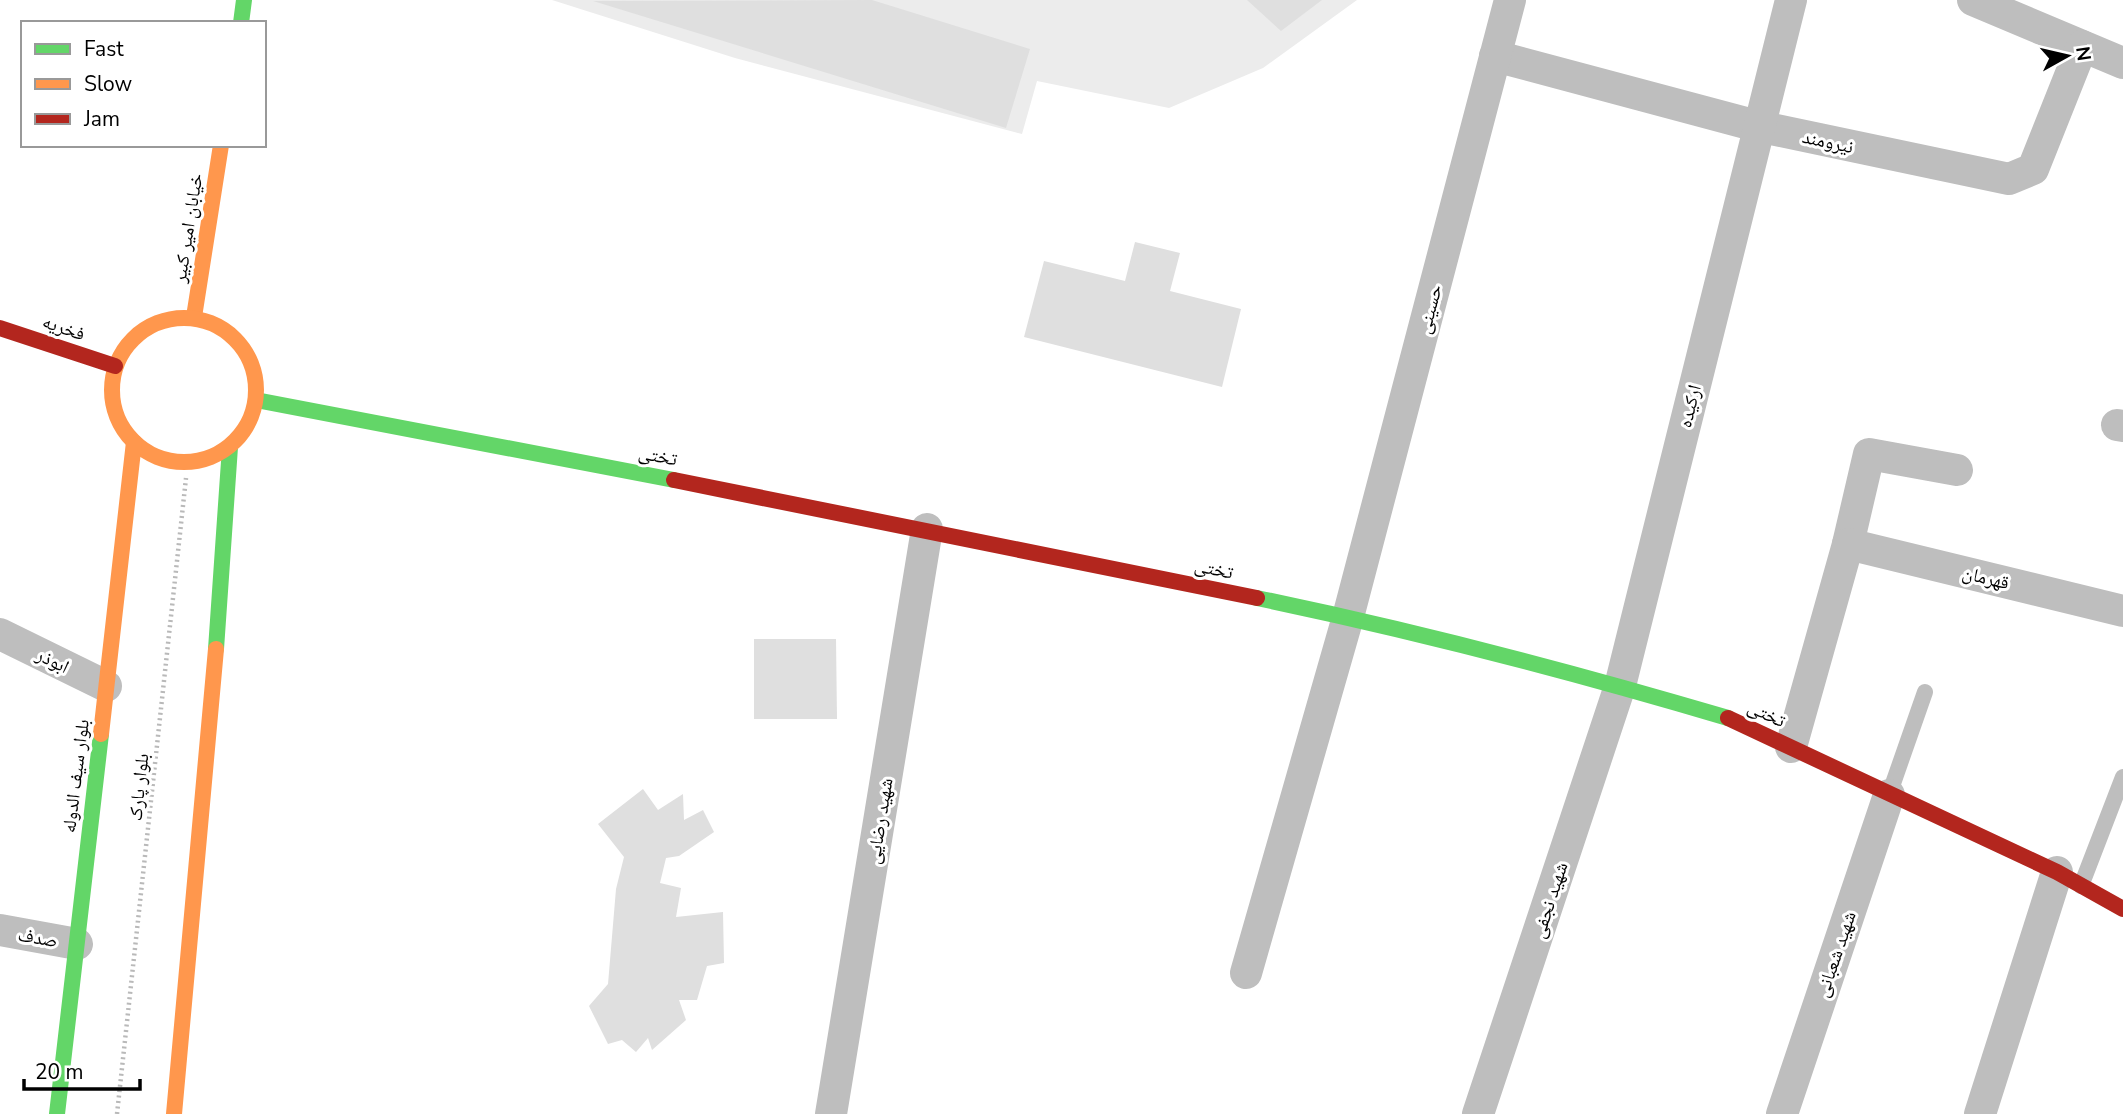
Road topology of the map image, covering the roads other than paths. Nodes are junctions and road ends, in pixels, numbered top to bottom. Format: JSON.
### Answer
{"nodes":[{"id":1,"x":244,"y":0,"type":"edge"},
{"id":2,"x":1510,"y":0,"type":"edge"},
{"id":3,"x":1791,"y":0,"type":"edge"},
{"id":4,"x":1973,"y":0,"type":"edge"},
{"id":5,"x":240,"y":21,"type":"edge"},
{"id":6,"x":2082,"y":46,"type":"junction"},
{"id":7,"x":1495,"y":56,"type":"junction"},
{"id":8,"x":2123,"y":63,"type":"edge"},
{"id":9,"x":1757,"y":126,"type":"junction"},
{"id":10,"x":221,"y":147,"type":"edge"},
{"id":11,"x":194,"y":317,"type":"junction"},
{"id":12,"x":0,"y":328,"type":"edge"},
{"id":13,"x":115,"y":366,"type":"junction"},
{"id":14,"x":256,"y":400,"type":"junction"},
{"id":15,"x":134,"y":442,"type":"junction"},
{"id":16,"x":230,"y":447,"type":"junction"},
{"id":17,"x":1957,"y":470,"type":"dead end"},
{"id":18,"x":927,"y":529,"type":"junction"},
{"id":19,"x":1848,"y":544,"type":"junction"},
{"id":20,"x":2123,"y":611,"type":"edge"},
{"id":21,"x":1348,"y":617,"type":"junction"},
{"id":22,"x":0,"y":634,"type":"edge"},
{"id":23,"x":106,"y":686,"type":"junction"},
{"id":24,"x":1620,"y":686,"type":"junction"},
{"id":25,"x":1925,"y":692,"type":"dead end"},
{"id":26,"x":1791,"y":747,"type":"junction"},
{"id":27,"x":2123,"y":777,"type":"edge"},
{"id":28,"x":1889,"y":795,"type":"junction"},
{"id":29,"x":2069,"y":879,"type":"junction"},
{"id":30,"x":2123,"y":909,"type":"edge"},
{"id":31,"x":0,"y":930,"type":"edge"},
{"id":32,"x":77,"y":944,"type":"junction"},
{"id":33,"x":1246,"y":973,"type":"dead end"},
{"id":34,"x":57,"y":1114,"type":"edge"},
{"id":35,"x":174,"y":1114,"type":"edge"},
{"id":36,"x":831,"y":1114,"type":"edge"},
{"id":37,"x":1478,"y":1114,"type":"edge"},
{"id":38,"x":1782,"y":1114,"type":"edge"},
{"id":39,"x":1980,"y":1114,"type":"edge"}],
"edges":[{"from":1,"to":5,"type":"main road"},
{"from":2,"to":7,"type":"street","name":"حسینی"},
{"from":3,"to":9,"type":"street","name":"ارکیده"},
{"from":4,"to":6,"type":"street"},
{"from":6,"to":8,"type":"street"},
{"from":6,"to":9,"type":"street","name":"نیرومند"},
{"from":7,"to":9,"type":"street","name":"نیرومند"},
{"from":7,"to":21,"type":"street","name":"حسینی"},
{"from":9,"to":24,"type":"street","name":"ارکیده"},
{"from":10,"to":11,"type":"main road","name":"خیابان امیر کبیر"},
{"from":11,"to":13,"type":"main road"},
{"from":11,"to":14,"type":"main road"},
{"from":12,"to":13,"type":"main road","name":"فخریه"},
{"from":13,"to":15,"type":"main road"},
{"from":14,"to":16,"type":"main road"},
{"from":14,"to":18,"type":"main road","name":"تختی"},
{"from":15,"to":16,"type":"main road"},
{"from":15,"to":23,"type":"main road","name":"بلوار سیف الدوله"},
{"from":16,"to":35,"type":"main road"},
{"from":17,"to":19,"type":"street"},
{"from":18,"to":21,"type":"main road","name":"تختی"},
{"from":18,"to":36,"type":"street","name":"شهید رضایی"},
{"from":19,"to":20,"type":"street","name":"قهرمان"},
{"from":19,"to":26,"type":"street"},
{"from":21,"to":24,"type":"main road","name":"تختی"},
{"from":21,"to":33,"type":"street","name":"حسینی"},
{"from":22,"to":23,"type":"street","name":"ابوذر"},
{"from":23,"to":32,"type":"main road","name":"بلوار سیف الدوله"},
{"from":24,"to":26,"type":"main road","name":"تختی"},
{"from":24,"to":37,"type":"street","name":"شهید نجفی"},
{"from":25,"to":28,"type":"lane"},
{"from":26,"to":28,"type":"main road","name":"تختی"},
{"from":27,"to":29,"type":"lane"},
{"from":28,"to":29,"type":"main road","name":"تختی"},
{"from":28,"to":38,"type":"street","name":"شهید شعبانی"},
{"from":29,"to":30,"type":"main road","name":"تختی"},
{"from":29,"to":39,"type":"street"},
{"from":31,"to":32,"type":"street","name":"صدف"},
{"from":32,"to":34,"type":"main road","name":"بلوار سیف الدوله"}]}
